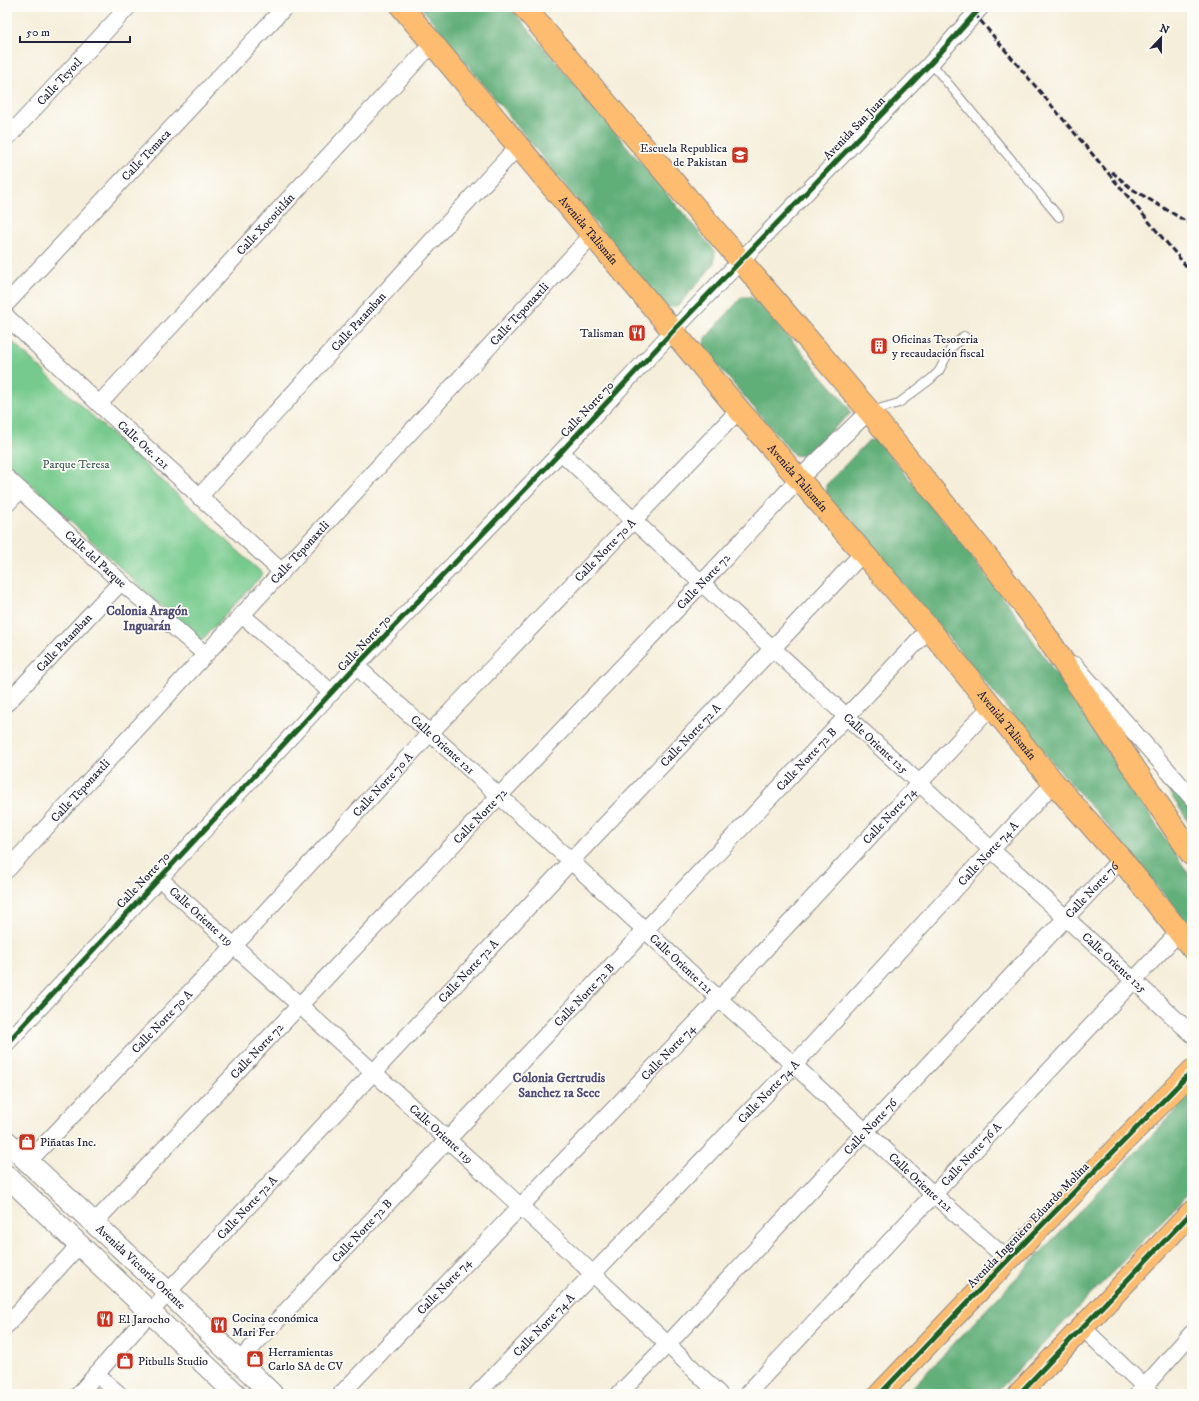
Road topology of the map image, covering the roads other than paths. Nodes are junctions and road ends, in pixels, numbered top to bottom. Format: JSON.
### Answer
{"nodes":[{"id":1,"x":128,"y":7,"type":"edge"},
{"id":2,"x":285,"y":7,"type":"edge"},
{"id":3,"x":402,"y":7,"type":"edge"},
{"id":4,"x":524,"y":7,"type":"edge"},
{"id":5,"x":981,"y":7,"type":"edge"},
{"id":6,"x":432,"y":44,"type":"junction"},
{"id":7,"x":931,"y":63,"type":"junction"},
{"id":8,"x":7,"y":138,"type":"edge"},
{"id":9,"x":518,"y":146,"type":"junction"},
{"id":10,"x":1059,"y":217,"type":"dead end"},
{"id":11,"x":592,"y":234,"type":"junction"},
{"id":12,"x":740,"y":262,"type":"junction"},
{"id":13,"x":7,"y":303,"type":"edge"},
{"id":14,"x":7,"y":317,"type":"edge"},
{"id":15,"x":673,"y":331,"type":"junction"},
{"id":16,"x":964,"y":336,"type":"dead end"},
{"id":17,"x":99,"y":404,"type":"junction"},
{"id":18,"x":738,"y":410,"type":"junction"},
{"id":19,"x":869,"y":412,"type":"junction"},
{"id":20,"x":561,"y":452,"type":"junction"},
{"id":21,"x":7,"y":478,"type":"edge"},
{"id":22,"x":799,"y":479,"type":"junction"},
{"id":23,"x":20,"y":490,"type":"junction"},
{"id":24,"x":199,"y":497,"type":"junction"},
{"id":25,"x":7,"y":504,"type":"edge"},
{"id":26,"x":633,"y":520,"type":"junction"},
{"id":27,"x":863,"y":553,"type":"junction"},
{"id":28,"x":282,"y":572,"type":"junction"},
{"id":29,"x":121,"y":582,"type":"junction"},
{"id":30,"x":702,"y":583,"type":"junction"},
{"id":31,"x":242,"y":615,"type":"junction"},
{"id":32,"x":1036,"y":621,"type":"junction"},
{"id":33,"x":929,"y":629,"type":"junction"},
{"id":34,"x":773,"y":647,"type":"junction"},
{"id":35,"x":205,"y":654,"type":"junction"},
{"id":36,"x":356,"y":666,"type":"junction"},
{"id":37,"x":332,"y":693,"type":"junction"},
{"id":38,"x":7,"y":703,"type":"edge"},
{"id":39,"x":991,"y":706,"type":"junction"},
{"id":40,"x":847,"y":716,"type":"junction"},
{"id":41,"x":430,"y":733,"type":"junction"},
{"id":42,"x":919,"y":783,"type":"junction"},
{"id":43,"x":1054,"y":783,"type":"junction"},
{"id":44,"x":500,"y":796,"type":"junction"},
{"id":45,"x":1192,"y":798,"type":"edge"},
{"id":46,"x":992,"y":849,"type":"junction"},
{"id":47,"x":1192,"y":855,"type":"edge"},
{"id":48,"x":1121,"y":858,"type":"junction"},
{"id":49,"x":571,"y":861,"type":"junction"},
{"id":50,"x":7,"y":870,"type":"edge"},
{"id":51,"x":159,"y":878,"type":"junction"},
{"id":52,"x":1066,"y":918,"type":"junction"},
{"id":53,"x":645,"y":930,"type":"junction"},
{"id":54,"x":1185,"y":941,"type":"edge"},
{"id":55,"x":234,"y":946,"type":"junction"},
{"id":56,"x":1134,"y":979,"type":"junction"},
{"id":57,"x":719,"y":999,"type":"junction"},
{"id":58,"x":299,"y":1006,"type":"junction"},
{"id":59,"x":1192,"y":1034,"type":"edge"},
{"id":60,"x":7,"y":1043,"type":"edge"},
{"id":61,"x":794,"y":1065,"type":"junction"},
{"id":62,"x":1192,"y":1071,"type":"edge"},
{"id":63,"x":373,"y":1072,"type":"junction"},
{"id":64,"x":866,"y":1130,"type":"junction"},
{"id":65,"x":447,"y":1139,"type":"junction"},
{"id":66,"x":7,"y":1142,"type":"edge"},
{"id":67,"x":28,"y":1162,"type":"junction"},
{"id":68,"x":8,"y":1179,"type":"edge"},
{"id":69,"x":933,"y":1194,"type":"junction"},
{"id":70,"x":520,"y":1207,"type":"junction"},
{"id":71,"x":1192,"y":1212,"type":"edge"},
{"id":72,"x":94,"y":1224,"type":"junction"},
{"id":73,"x":79,"y":1245,"type":"junction"},
{"id":74,"x":1008,"y":1260,"type":"junction"},
{"id":75,"x":594,"y":1274,"type":"junction"},
{"id":76,"x":168,"y":1292,"type":"junction"},
{"id":77,"x":150,"y":1312,"type":"junction"},
{"id":78,"x":7,"y":1325,"type":"edge"},
{"id":79,"x":1082,"y":1327,"type":"junction"},
{"id":80,"x":1192,"y":1333,"type":"edge"},
{"id":81,"x":668,"y":1344,"type":"junction"},
{"id":82,"x":239,"y":1361,"type":"junction"},
{"id":83,"x":96,"y":1374,"type":"junction"},
{"id":84,"x":1144,"y":1392,"type":"edge"},
{"id":85,"x":78,"y":1394,"type":"edge"},
{"id":86,"x":119,"y":1394,"type":"edge"},
{"id":87,"x":236,"y":1394,"type":"edge"},
{"id":88,"x":272,"y":1394,"type":"edge"},
{"id":89,"x":341,"y":1394,"type":"edge"},
{"id":90,"x":477,"y":1394,"type":"edge"},
{"id":91,"x":619,"y":1394,"type":"edge"},
{"id":92,"x":719,"y":1394,"type":"edge"},
{"id":93,"x":747,"y":1394,"type":"edge"},
{"id":94,"x":880,"y":1394,"type":"edge"},
{"id":95,"x":1019,"y":1394,"type":"edge"}],
"edges":[{"from":1,"to":8,"type":"street","name":"Calle Teyotl"},
{"from":2,"to":13,"type":"street","name":"Calle Temaca"},
{"from":3,"to":6,"type":"main road","name":"Avenida Talismán"},
{"from":4,"to":12,"type":"main road"},
{"from":5,"to":7,"type":"street","name":"Avenida San Juan"},
{"from":6,"to":9,"type":"main road","name":"Avenida Talismán"},
{"from":6,"to":17,"type":"street","name":"Calle Xocotitlán"},
{"from":7,"to":10,"type":"lane"},
{"from":7,"to":12,"type":"street","name":"Avenida San Juan"},
{"from":9,"to":11,"type":"main road","name":"Avenida Talismán"},
{"from":9,"to":24,"type":"street","name":"Calle Patamban"},
{"from":11,"to":15,"type":"main road","name":"Avenida Talismán"},
{"from":11,"to":28,"type":"street","name":"Calle Teponaxtli"},
{"from":12,"to":15,"type":"street","name":"Calle Norte 70"},
{"from":12,"to":19,"type":"main road"},
{"from":14,"to":17,"type":"street","name":"Calle Ote. 121"},
{"from":15,"to":18,"type":"main road","name":"Avenida Talismán"},
{"from":15,"to":20,"type":"street","name":"Calle Norte 70"},
{"from":16,"to":19,"type":"lane"},
{"from":17,"to":24,"type":"street","name":"Calle Ote. 121"},
{"from":18,"to":22,"type":"main road","name":"Avenida Talismán"},
{"from":18,"to":26,"type":"street","name":"Calle Norte 70 A"},
{"from":19,"to":22,"type":"street","name":"Calle Norte 72"},
{"from":19,"to":32,"type":"main road"},
{"from":20,"to":26,"type":"street","name":"Calle Oriente 125"},
{"from":20,"to":36,"type":"street","name":"Calle Norte 70"},
{"from":21,"to":23,"type":"street","name":"Calle del Parque"},
{"from":22,"to":27,"type":"main road","name":"Avenida Talismán"},
{"from":22,"to":30,"type":"street","name":"Calle Norte 72"},
{"from":23,"to":25,"type":"street"},
{"from":23,"to":29,"type":"street","name":"Calle del Parque"},
{"from":24,"to":28,"type":"street","name":"Calle Ote. 121"},
{"from":26,"to":30,"type":"street","name":"Calle Oriente 125"},
{"from":26,"to":41,"type":"street","name":"Calle Norte 70 A"},
{"from":27,"to":33,"type":"main road","name":"Avenida Talismán"},
{"from":27,"to":34,"type":"street","name":"Calle Norte 72 A"},
{"from":28,"to":31,"type":"street","name":"Calle Teponaxtli"},
{"from":29,"to":35,"type":"street","name":"Calle del Parque"},
{"from":29,"to":38,"type":"street","name":"Calle Patamban"},
{"from":30,"to":34,"type":"street","name":"Calle Oriente 125"},
{"from":30,"to":44,"type":"street","name":"Calle Norte 72"},
{"from":31,"to":35,"type":"street","name":"Calle Teponaxtli"},
{"from":31,"to":37,"type":"street"},
{"from":32,"to":45,"type":"street"},
{"from":32,"to":47,"type":"main road"},
{"from":33,"to":39,"type":"main road","name":"Avenida Talismán"},
{"from":33,"to":40,"type":"street","name":"Calle Norte 72 B"},
{"from":34,"to":40,"type":"street","name":"Calle Oriente 125"},
{"from":34,"to":49,"type":"street","name":"Calle Norte 72 A"},
{"from":35,"to":50,"type":"street","name":"Calle Teponaxtli"},
{"from":36,"to":37,"type":"street","name":"Calle Norte 70"},
{"from":36,"to":41,"type":"street","name":"Calle Oriente 121"},
{"from":37,"to":51,"type":"street","name":"Calle Norte 70"},
{"from":39,"to":42,"type":"street","name":"Calle Norte 74"},
{"from":39,"to":43,"type":"main road","name":"Avenida Talismán"},
{"from":40,"to":42,"type":"street","name":"Calle Oriente 125"},
{"from":40,"to":53,"type":"street","name":"Calle Norte 72 B"},
{"from":41,"to":44,"type":"street","name":"Calle Oriente 121"},
{"from":41,"to":55,"type":"street","name":"Calle Norte 70 A"},
{"from":42,"to":46,"type":"street","name":"Calle Oriente 125"},
{"from":42,"to":57,"type":"street","name":"Calle Norte 74"},
{"from":43,"to":46,"type":"street","name":"Calle Norte 74 A"},
{"from":43,"to":48,"type":"main road","name":"Avenida Talismán"},
{"from":44,"to":49,"type":"street","name":"Calle Oriente 121"},
{"from":44,"to":58,"type":"street","name":"Calle Norte 72"},
{"from":46,"to":52,"type":"street","name":"Calle Oriente 125"},
{"from":46,"to":61,"type":"street","name":"Calle Norte 74 A"},
{"from":48,"to":52,"type":"street","name":"Calle Norte 76"},
{"from":48,"to":54,"type":"main road","name":"Avenida Talismán"},
{"from":49,"to":53,"type":"street","name":"Calle Oriente 121"},
{"from":49,"to":63,"type":"street","name":"Calle Norte 72 A"},
{"from":51,"to":55,"type":"street","name":"Calle Oriente 119"},
{"from":51,"to":60,"type":"street","name":"Calle Norte 70"},
{"from":52,"to":56,"type":"street","name":"Calle Oriente 125"},
{"from":52,"to":64,"type":"street","name":"Calle Norte 76"},
{"from":53,"to":57,"type":"street","name":"Calle Oriente 121"},
{"from":53,"to":65,"type":"street","name":"Calle Norte 72 B"},
{"from":54,"to":56,"type":"street","name":"Calle Norte 76 A"},
{"from":55,"to":58,"type":"street","name":"Calle Oriente 119"},
{"from":55,"to":67,"type":"street","name":"Calle Norte 70 A"},
{"from":56,"to":59,"type":"street","name":"Calle Oriente 125"},
{"from":56,"to":69,"type":"street","name":"Calle Norte 76 A"},
{"from":57,"to":61,"type":"street","name":"Calle Oriente 121"},
{"from":57,"to":70,"type":"street","name":"Calle Norte 74"},
{"from":58,"to":63,"type":"street","name":"Calle Oriente 119"},
{"from":58,"to":72,"type":"street","name":"Calle Norte 72"},
{"from":61,"to":64,"type":"street","name":"Calle Oriente 121"},
{"from":61,"to":75,"type":"street","name":"Calle Norte 74 A"},
{"from":62,"to":74,"type":"main road","name":"Avenida Ingeniero Eduardo Molina"},
{"from":63,"to":65,"type":"street","name":"Calle Oriente 119"},
{"from":63,"to":76,"type":"street","name":"Calle Norte 72 A"},
{"from":64,"to":69,"type":"street","name":"Calle Oriente 121"},
{"from":64,"to":81,"type":"street","name":"Calle Norte 76"},
{"from":65,"to":70,"type":"street","name":"Calle Oriente 119"},
{"from":65,"to":82,"type":"street","name":"Calle Norte 72 B"},
{"from":66,"to":67,"type":"street","name":"Avenida Victoria Oriente"},
{"from":67,"to":72,"type":"street","name":"Avenida Victoria Oriente"},
{"from":68,"to":73,"type":"street"},
{"from":69,"to":74,"type":"street","name":"Calle Oriente 121"},
{"from":69,"to":93,"type":"street","name":"Calle Norte 76 A"},
{"from":70,"to":75,"type":"street","name":"Calle Oriente 119"},
{"from":70,"to":89,"type":"street","name":"Calle Norte 74"},
{"from":71,"to":79,"type":"main road"},
{"from":72,"to":76,"type":"street","name":"Avenida Victoria Oriente"},
{"from":73,"to":77,"type":"street"},
{"from":73,"to":78,"type":"street"},
{"from":74,"to":94,"type":"main road","name":"Avenida Ingeniero Eduardo Molina"},
{"from":75,"to":81,"type":"street","name":"Calle Oriente 119"},
{"from":75,"to":90,"type":"street","name":"Calle Norte 74 A"},
{"from":76,"to":77,"type":"street","name":"Calle Norte 72 A"},
{"from":76,"to":82,"type":"street","name":"Avenida Victoria Oriente"},
{"from":77,"to":83,"type":"street","name":"Calle Norte 72 A"},
{"from":77,"to":87,"type":"street"},
{"from":79,"to":84,"type":"street"},
{"from":79,"to":95,"type":"main road"},
{"from":80,"to":84,"type":"street"},
{"from":81,"to":91,"type":"street","name":"Calle Norte 76"},
{"from":81,"to":92,"type":"street","name":"Calle Oriente 119"},
{"from":82,"to":88,"type":"street","name":"Avenida Victoria Oriente"},
{"from":83,"to":85,"type":"street","name":"Calle Norte 72 A"},
{"from":83,"to":86,"type":"street"}]}
